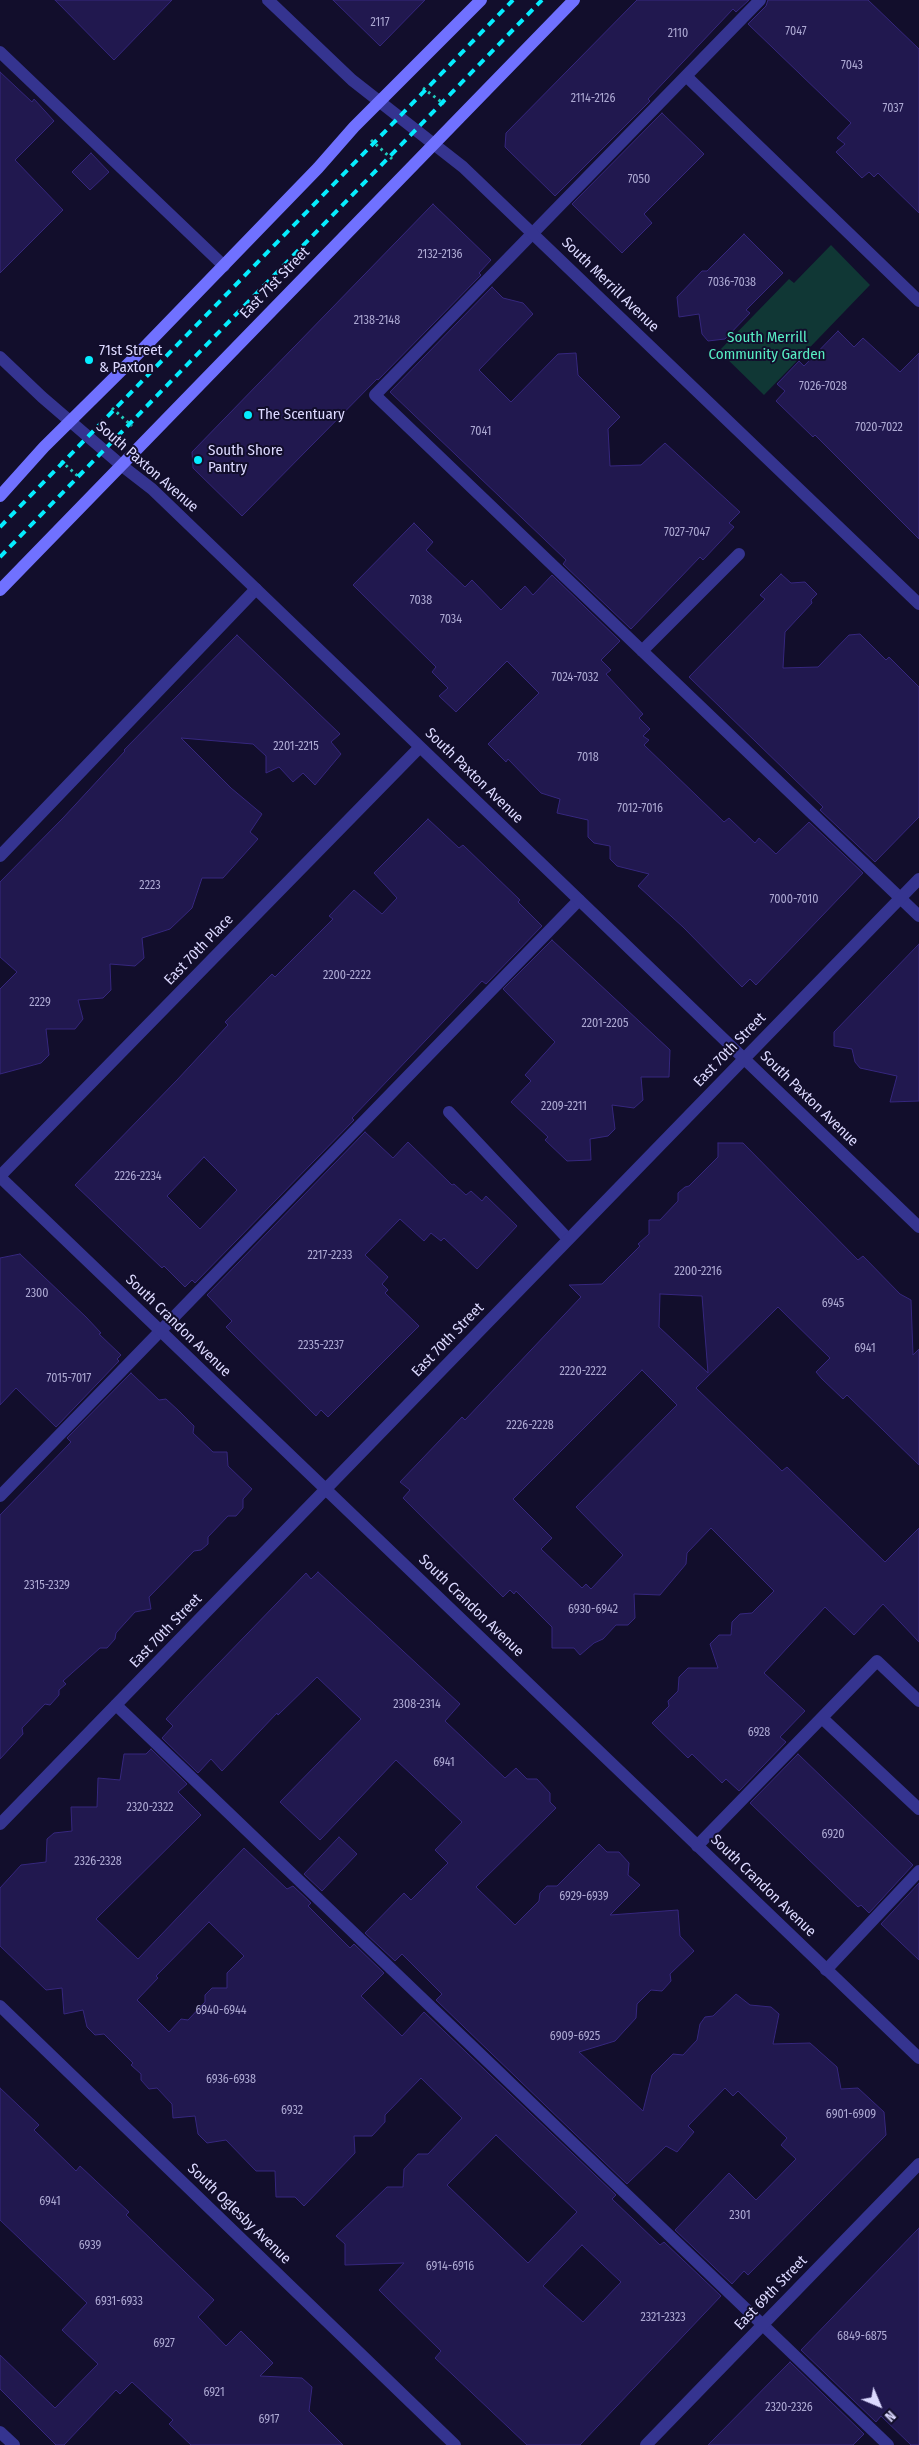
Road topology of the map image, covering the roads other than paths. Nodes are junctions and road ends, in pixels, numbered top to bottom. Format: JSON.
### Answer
{"nodes":[{"id":1,"x":268,"y":0,"type":"edge"},
{"id":2,"x":481,"y":0,"type":"edge"},
{"id":3,"x":574,"y":0,"type":"edge"},
{"id":4,"x":760,"y":0,"type":"edge"},
{"id":5,"x":0,"y":52,"type":"edge"},
{"id":6,"x":686,"y":76,"type":"junction"},
{"id":7,"x":380,"y":102,"type":"junction"},
{"id":8,"x":434,"y":145,"type":"junction"},
{"id":9,"x":533,"y":234,"type":"junction"},
{"id":10,"x":224,"y":266,"type":"junction"},
{"id":11,"x":919,"y":301,"type":"edge"},
{"id":12,"x":0,"y":357,"type":"edge"},
{"id":13,"x":69,"y":421,"type":"junction"},
{"id":14,"x":121,"y":465,"type":"junction"},
{"id":15,"x":0,"y":496,"type":"edge"},
{"id":16,"x":739,"y":554,"type":"dead end"},
{"id":17,"x":256,"y":589,"type":"junction"},
{"id":18,"x":0,"y":590,"type":"edge"},
{"id":19,"x":919,"y":604,"type":"edge"},
{"id":20,"x":642,"y":651,"type":"junction"},
{"id":21,"x":420,"y":747,"type":"junction"},
{"id":22,"x":0,"y":856,"type":"edge"},
{"id":23,"x":919,"y":879,"type":"edge"},
{"id":24,"x":900,"y":898,"type":"junction"},
{"id":25,"x":579,"y":900,"type":"junction"},
{"id":26,"x":919,"y":916,"type":"edge"},
{"id":27,"x":744,"y":1059,"type":"junction"},
{"id":28,"x":449,"y":1112,"type":"dead end"},
{"id":29,"x":0,"y":1176,"type":"edge"},
{"id":30,"x":919,"y":1227,"type":"edge"},
{"id":31,"x":568,"y":1239,"type":"junction"},
{"id":32,"x":161,"y":1331,"type":"junction"},
{"id":33,"x":326,"y":1489,"type":"junction"},
{"id":34,"x":0,"y":1496,"type":"edge"},
{"id":35,"x":919,"y":1701,"type":"edge"},
{"id":36,"x":116,"y":1705,"type":"junction"},
{"id":37,"x":822,"y":1718,"type":"junction"},
{"id":38,"x":919,"y":1808,"type":"edge"},
{"id":39,"x":0,"y":1824,"type":"edge"},
{"id":40,"x":697,"y":1846,"type":"junction"},
{"id":41,"x":919,"y":1871,"type":"edge"},
{"id":42,"x":826,"y":1970,"type":"junction"},
{"id":43,"x":0,"y":2006,"type":"edge"},
{"id":44,"x":919,"y":2058,"type":"edge"},
{"id":45,"x":919,"y":2164,"type":"edge"},
{"id":46,"x":763,"y":2325,"type":"junction"},
{"id":47,"x":0,"y":2432,"type":"edge"},
{"id":48,"x":14,"y":2445,"type":"edge"},
{"id":49,"x":455,"y":2445,"type":"edge"},
{"id":50,"x":646,"y":2445,"type":"edge"},
{"id":51,"x":888,"y":2445,"type":"edge"}],
"edges":[{"from":1,"to":7,"type":"street","name":"South Merrill Avenue"},
{"from":2,"to":7,"type":"main road"},
{"from":3,"to":8,"type":"main road","name":"East 71st Street"},
{"from":4,"to":6,"type":"street"},
{"from":5,"to":10,"type":"street"},
{"from":6,"to":9,"type":"street"},
{"from":6,"to":11,"type":"street"},
{"from":7,"to":8,"type":"street","name":"South Merrill Avenue"},
{"from":7,"to":10,"type":"main road"},
{"from":8,"to":9,"type":"street","name":"South Merrill Avenue"},
{"from":8,"to":14,"type":"main road","name":"East 71st Street"},
{"from":9,"to":19,"type":"street","name":"South Merrill Avenue"},
{"from":9,"to":20,"type":"street"},
{"from":10,"to":13,"type":"main road"},
{"from":12,"to":13,"type":"street","name":"South Paxton Avenue"},
{"from":13,"to":14,"type":"street","name":"South Paxton Avenue"},
{"from":13,"to":15,"type":"main road"},
{"from":14,"to":17,"type":"street","name":"South Paxton Avenue"},
{"from":14,"to":18,"type":"main road","name":"East 71st Street"},
{"from":16,"to":20,"type":"street"},
{"from":17,"to":21,"type":"street","name":"South Paxton Avenue"},
{"from":17,"to":22,"type":"street"},
{"from":20,"to":24,"type":"street"},
{"from":21,"to":25,"type":"street","name":"South Paxton Avenue"},
{"from":21,"to":29,"type":"street","name":"East 70th Place"},
{"from":23,"to":24,"type":"street","name":"East 70th Street"},
{"from":24,"to":26,"type":"street"},
{"from":24,"to":27,"type":"street","name":"East 70th Street"},
{"from":25,"to":27,"type":"street","name":"South Paxton Avenue"},
{"from":25,"to":32,"type":"street"},
{"from":27,"to":30,"type":"street","name":"South Paxton Avenue"},
{"from":27,"to":31,"type":"street","name":"East 70th Street"},
{"from":28,"to":31,"type":"street"},
{"from":29,"to":32,"type":"street","name":"South Crandon Avenue"},
{"from":31,"to":33,"type":"street","name":"East 70th Street"},
{"from":32,"to":33,"type":"street","name":"South Crandon Avenue"},
{"from":32,"to":34,"type":"street"},
{"from":33,"to":36,"type":"street","name":"East 70th Street"},
{"from":33,"to":40,"type":"street","name":"South Crandon Avenue"},
{"from":35,"to":37,"type":"street"},
{"from":36,"to":39,"type":"street","name":"East 70th Street"},
{"from":36,"to":46,"type":"street"},
{"from":37,"to":38,"type":"street"},
{"from":37,"to":40,"type":"street"},
{"from":40,"to":42,"type":"street","name":"South Crandon Avenue"},
{"from":41,"to":42,"type":"street"},
{"from":42,"to":44,"type":"street","name":"South Crandon Avenue"},
{"from":43,"to":49,"type":"street","name":"South Oglesby Avenue"},
{"from":45,"to":46,"type":"street","name":"East 69th Street"},
{"from":46,"to":50,"type":"street","name":"East 69th Street"},
{"from":46,"to":51,"type":"street"},
{"from":47,"to":48,"type":"street"}]}
